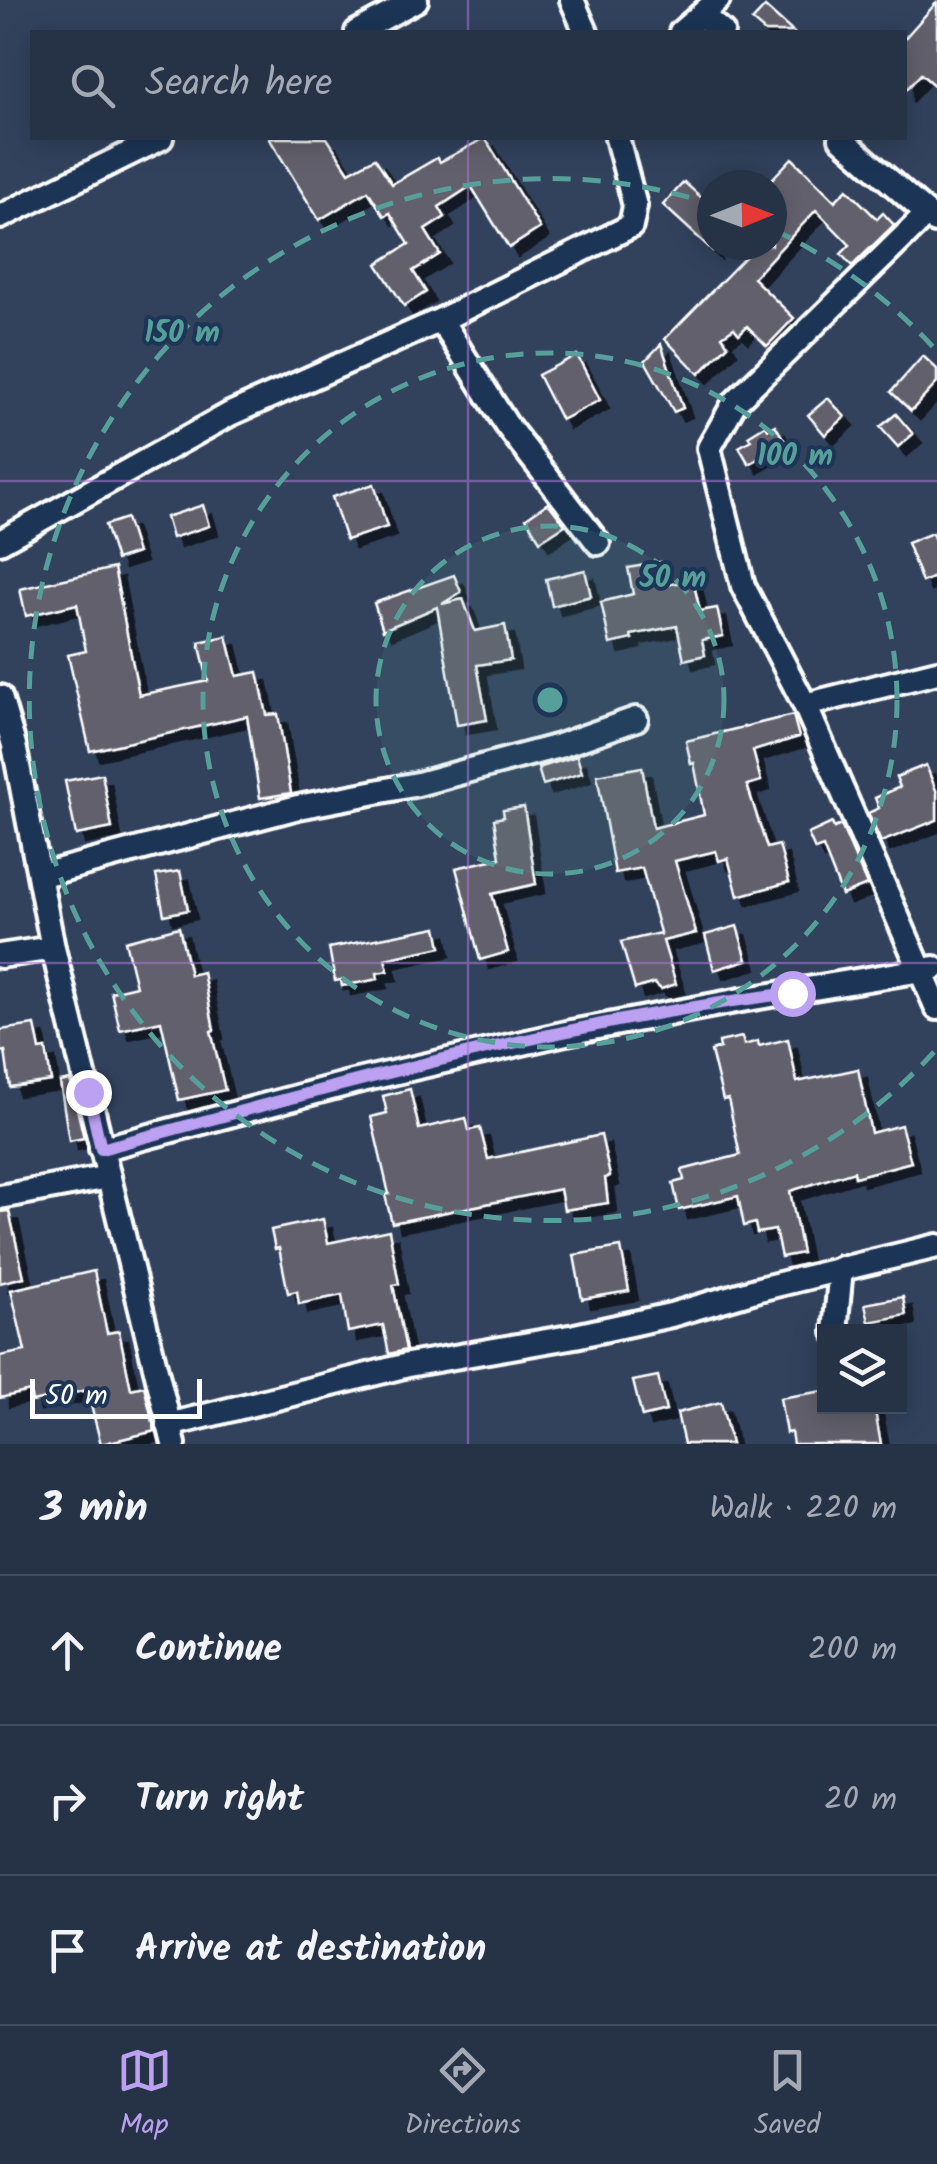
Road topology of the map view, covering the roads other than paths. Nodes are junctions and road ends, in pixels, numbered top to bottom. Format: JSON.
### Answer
{"nodes":[{"id":1,"x":416,"y":0,"type":"edge"},
{"id":2,"x":572,"y":0,"type":"edge"},
{"id":3,"x":710,"y":8,"type":"edge"},
{"id":4,"x":361,"y":30,"type":"edge"},
{"id":5,"x":585,"y":30,"type":"edge"},
{"id":6,"x":684,"y":30,"type":"edge"},
{"id":7,"x":157,"y":140,"type":"edge"},
{"id":8,"x":618,"y":140,"type":"edge"},
{"id":9,"x":842,"y":140,"type":"edge"},
{"id":10,"x":0,"y":217,"type":"edge"},
{"id":11,"x":932,"y":218,"type":"edge"},
{"id":12,"x":441,"y":320,"type":"junction"},
{"id":13,"x":0,"y":542,"type":"edge"},
{"id":14,"x":598,"y":543,"type":"dead end"},
{"id":15,"x":937,"y":672,"type":"edge"},
{"id":16,"x":0,"y":697,"type":"edge"},
{"id":17,"x":806,"y":705,"type":"junction"},
{"id":18,"x":636,"y":719,"type":"dead end"},
{"id":19,"x":42,"y":875,"type":"junction"},
{"id":20,"x":53,"y":948,"type":"junction"},
{"id":21,"x":0,"y":956,"type":"edge"},
{"id":22,"x":929,"y":969,"type":"edge"},
{"id":23,"x":937,"y":1008,"type":"edge"},
{"id":24,"x":101,"y":1149,"type":"junction"},
{"id":25,"x":109,"y":1177,"type":"junction"},
{"id":26,"x":0,"y":1197,"type":"edge"},
{"id":27,"x":937,"y":1246,"type":"edge"},
{"id":28,"x":840,"y":1268,"type":"junction"},
{"id":29,"x":836,"y":1324,"type":"edge"},
{"id":30,"x":171,"y":1434,"type":"edge"}],
"edges":[{"from":1,"to":4,"type":"street"},
{"from":2,"to":5,"type":"street"},
{"from":3,"to":6,"type":"street"},
{"from":7,"to":10,"type":"street"},
{"from":8,"to":12,"type":"street"},
{"from":9,"to":11,"type":"street"},
{"from":11,"to":17,"type":"street"},
{"from":12,"to":13,"type":"street"},
{"from":12,"to":14,"type":"street"},
{"from":15,"to":17,"type":"street"},
{"from":16,"to":19,"type":"street"},
{"from":17,"to":22,"type":"street"},
{"from":18,"to":19,"type":"street"},
{"from":19,"to":20,"type":"street"},
{"from":20,"to":21,"type":"street"},
{"from":20,"to":24,"type":"street"},
{"from":22,"to":23,"type":"street"},
{"from":22,"to":24,"type":"street"},
{"from":24,"to":25,"type":"street"},
{"from":25,"to":26,"type":"street"},
{"from":25,"to":30,"type":"street"},
{"from":27,"to":28,"type":"street"},
{"from":28,"to":29,"type":"street"},
{"from":28,"to":30,"type":"street"}]}
